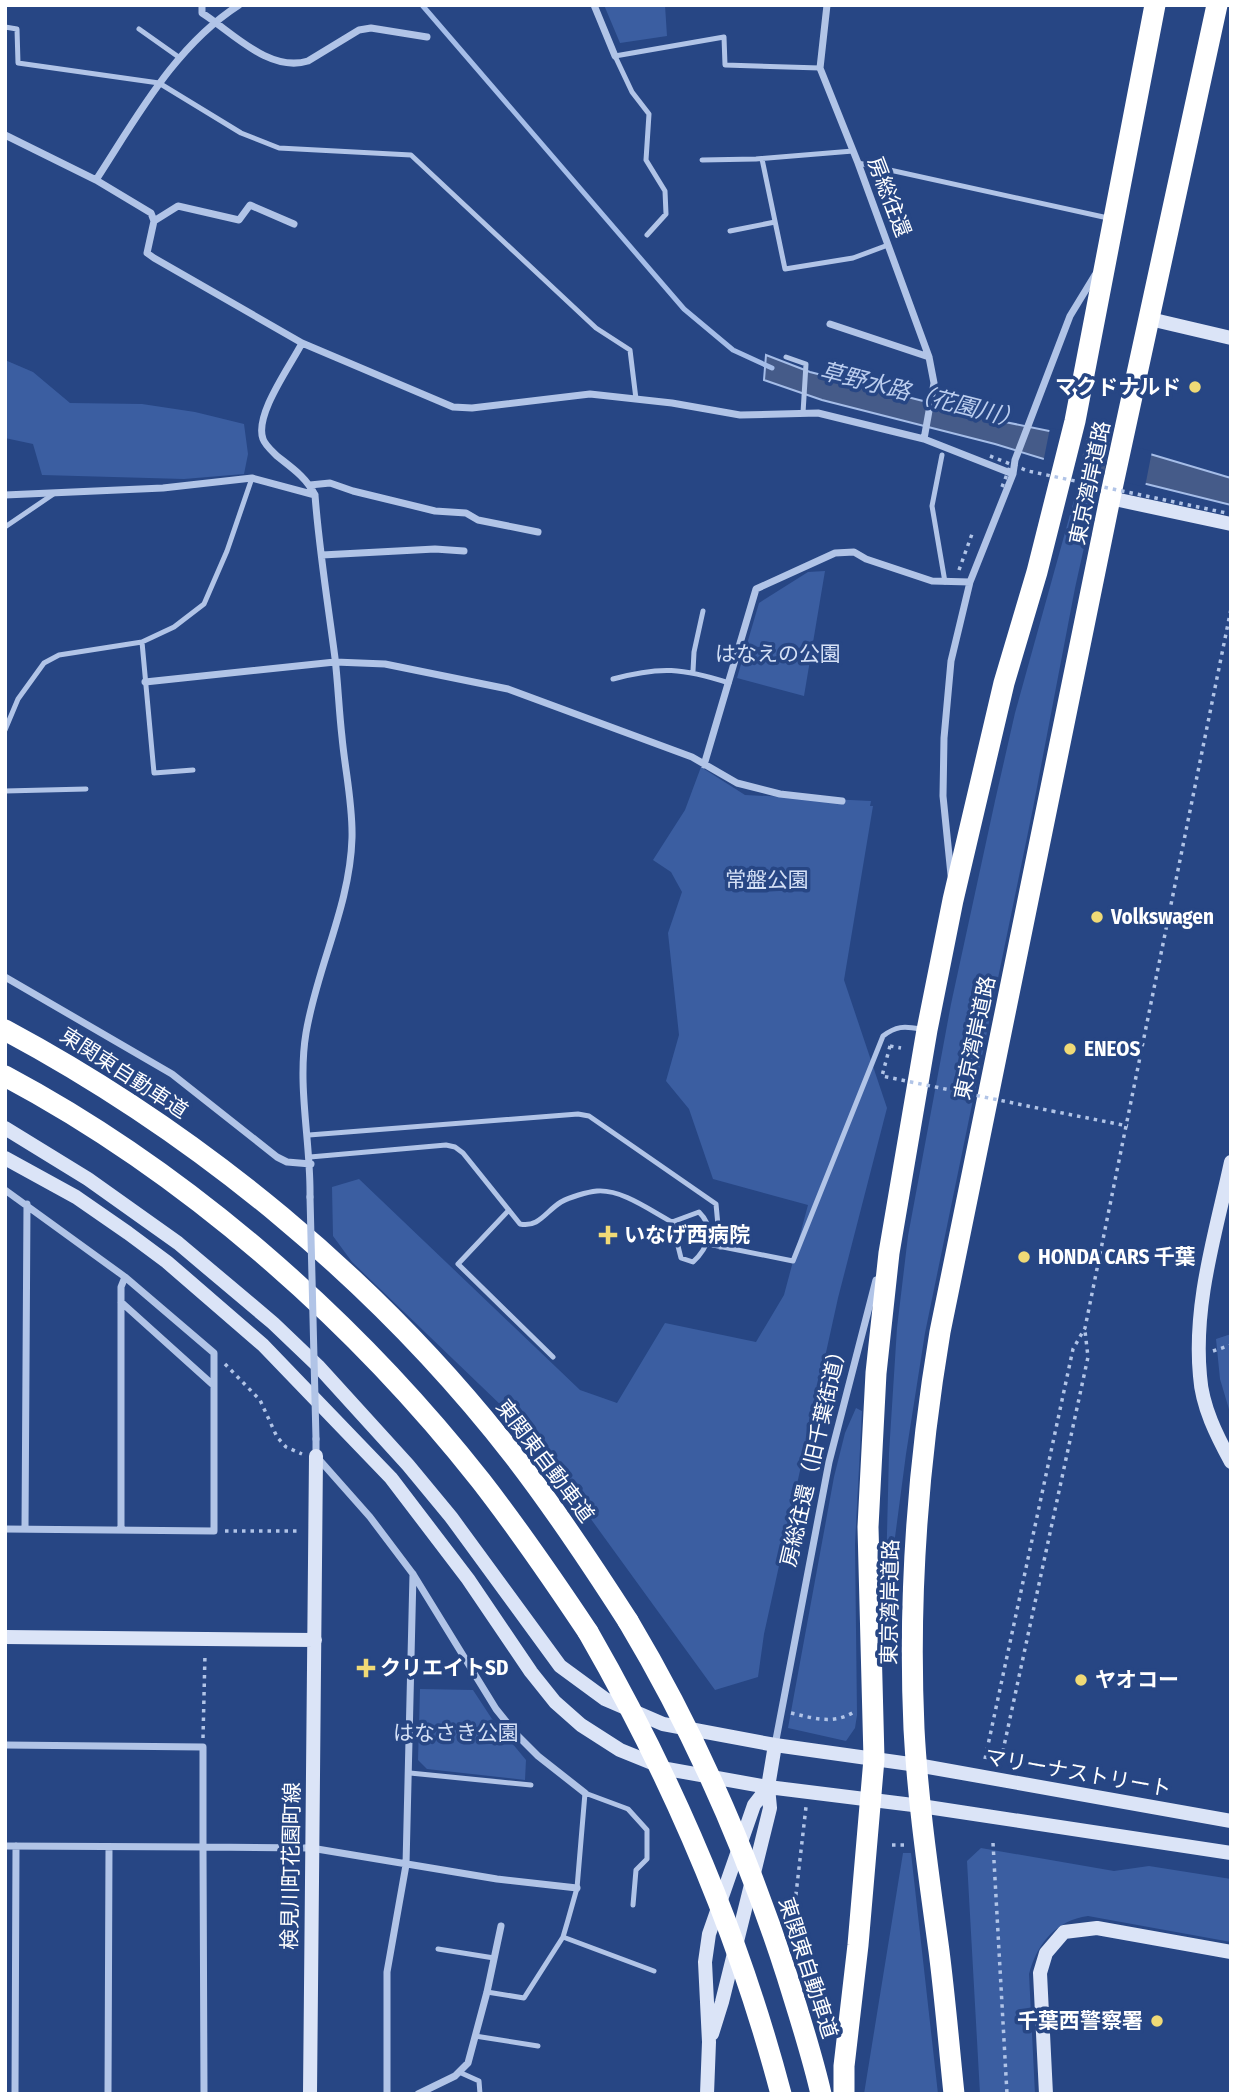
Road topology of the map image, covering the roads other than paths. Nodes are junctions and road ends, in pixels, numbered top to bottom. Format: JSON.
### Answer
{"nodes":[{"id":1,"x":202,"y":5,"type":"edge"},
{"id":2,"x":239,"y":5,"type":"edge"},
{"id":3,"x":594,"y":5,"type":"edge"},
{"id":4,"x":827,"y":5,"type":"edge"},
{"id":5,"x":1155,"y":5,"type":"edge"},
{"id":6,"x":1217,"y":5,"type":"edge"},
{"id":7,"x":214,"y":21,"type":"junction"},
{"id":8,"x":5,"y":27,"type":"edge"},
{"id":9,"x":139,"y":29,"type":"dead end"},
{"id":10,"x":427,"y":37,"type":"dead end"},
{"id":11,"x":615,"y":56,"type":"junction"},
{"id":12,"x":180,"y":58,"type":"junction"},
{"id":13,"x":820,"y":68,"type":"junction"},
{"id":14,"x":159,"y":83,"type":"junction"},
{"id":15,"x":5,"y":135,"type":"edge"},
{"id":16,"x":853,"y":151,"type":"junction"},
{"id":17,"x":762,"y":159,"type":"junction"},
{"id":18,"x":702,"y":160,"type":"dead end"},
{"id":19,"x":858,"y":163,"type":"junction"},
{"id":20,"x":96,"y":180,"type":"junction"},
{"id":21,"x":1113,"y":219,"type":"junction"},
{"id":22,"x":153,"y":221,"type":"junction"},
{"id":23,"x":775,"y":222,"type":"junction"},
{"id":24,"x":294,"y":224,"type":"dead end"},
{"id":25,"x":730,"y":231,"type":"dead end"},
{"id":26,"x":647,"y":235,"type":"dead end"},
{"id":27,"x":888,"y":245,"type":"junction"},
{"id":28,"x":1108,"y":254,"type":"junction"},
{"id":29,"x":1150,"y":319,"type":"junction"},
{"id":30,"x":830,"y":324,"type":"dead end"},
{"id":31,"x":1231,"y":338,"type":"edge"},
{"id":32,"x":302,"y":343,"type":"junction"},
{"id":33,"x":786,"y":357,"type":"dead end"},
{"id":34,"x":929,"y":358,"type":"junction"},
{"id":35,"x":636,"y":399,"type":"junction"},
{"id":36,"x":803,"y":412,"type":"junction"},
{"id":37,"x":924,"y":439,"type":"junction"},
{"id":38,"x":942,"y":455,"type":"dead end"},
{"id":39,"x":1013,"y":474,"type":"junction"},
{"id":40,"x":251,"y":478,"type":"junction"},
{"id":41,"x":310,"y":485,"type":"junction"},
{"id":42,"x":55,"y":493,"type":"junction"},
{"id":43,"x":5,"y":495,"type":"edge"},
{"id":44,"x":314,"y":495,"type":"junction"},
{"id":45,"x":1111,"y":498,"type":"junction"},
{"id":46,"x":1231,"y":523,"type":"edge"},
{"id":47,"x":5,"y":527,"type":"edge"},
{"id":48,"x":538,"y":532,"type":"dead end"},
{"id":49,"x":464,"y":551,"type":"dead end"},
{"id":50,"x":322,"y":555,"type":"junction"},
{"id":51,"x":945,"y":582,"type":"junction"},
{"id":52,"x":970,"y":582,"type":"junction"},
{"id":53,"x":703,"y":611,"type":"dead end"},
{"id":54,"x":142,"y":642,"type":"junction"},
{"id":55,"x":335,"y":662,"type":"junction"},
{"id":56,"x":693,"y":671,"type":"junction"},
{"id":57,"x":613,"y":679,"type":"dead end"},
{"id":58,"x":145,"y":682,"type":"junction"},
{"id":59,"x":729,"y":683,"type":"junction"},
{"id":60,"x":5,"y":730,"type":"edge"},
{"id":61,"x":704,"y":765,"type":"junction"},
{"id":62,"x":193,"y":770,"type":"dead end"},
{"id":63,"x":86,"y":789,"type":"dead end"},
{"id":64,"x":5,"y":791,"type":"edge"},
{"id":65,"x":842,"y":801,"type":"dead end"},
{"id":66,"x":953,"y":900,"type":"junction"},
{"id":67,"x":5,"y":977,"type":"edge"},
{"id":68,"x":5,"y":1030,"type":"edge"},
{"id":69,"x":927,"y":1030,"type":"junction"},
{"id":70,"x":5,"y":1076,"type":"edge"},
{"id":71,"x":5,"y":1128,"type":"edge"},
{"id":72,"x":309,"y":1135,"type":"junction"},
{"id":73,"x":5,"y":1158,"type":"edge"},
{"id":74,"x":310,"y":1161,"type":"junction"},
{"id":75,"x":1231,"y":1162,"type":"edge"},
{"id":76,"x":902,"y":1174,"type":"junction"},
{"id":77,"x":5,"y":1190,"type":"edge"},
{"id":78,"x":27,"y":1204,"type":"junction"},
{"id":79,"x":509,"y":1210,"type":"junction"},
{"id":80,"x":672,"y":1222,"type":"junction"},
{"id":81,"x":708,"y":1244,"type":"junction"},
{"id":82,"x":720,"y":1247,"type":"junction"},
{"id":83,"x":125,"y":1278,"type":"junction"},
{"id":84,"x":121,"y":1303,"type":"junction"},
{"id":85,"x":553,"y":1357,"type":"dead end"},
{"id":86,"x":212,"y":1384,"type":"junction"},
{"id":87,"x":316,"y":1456,"type":"junction"},
{"id":88,"x":1231,"y":1462,"type":"edge"},
{"id":89,"x":5,"y":1529,"type":"edge"},
{"id":90,"x":25,"y":1529,"type":"junction"},
{"id":91,"x":121,"y":1530,"type":"junction"},
{"id":92,"x":413,"y":1574,"type":"junction"},
{"id":93,"x":5,"y":1637,"type":"edge"},
{"id":94,"x":315,"y":1640,"type":"junction"},
{"id":95,"x":5,"y":1745,"type":"edge"},
{"id":96,"x":775,"y":1745,"type":"junction"},
{"id":97,"x":874,"y":1759,"type":"junction"},
{"id":98,"x":918,"y":1765,"type":"junction"},
{"id":99,"x":410,"y":1773,"type":"junction"},
{"id":100,"x":531,"y":1785,"type":"dead end"},
{"id":101,"x":768,"y":1787,"type":"junction"},
{"id":102,"x":585,"y":1793,"type":"junction"},
{"id":103,"x":870,"y":1801,"type":"junction"},
{"id":104,"x":921,"y":1806,"type":"junction"},
{"id":105,"x":1231,"y":1821,"type":"edge"},
{"id":106,"x":5,"y":1846,"type":"edge"},
{"id":107,"x":16,"y":1846,"type":"junction"},
{"id":108,"x":109,"y":1847,"type":"junction"},
{"id":109,"x":203,"y":1847,"type":"junction"},
{"id":110,"x":311,"y":1848,"type":"junction"},
{"id":111,"x":1231,"y":1853,"type":"edge"},
{"id":112,"x":406,"y":1865,"type":"junction"},
{"id":113,"x":577,"y":1888,"type":"junction"},
{"id":114,"x":633,"y":1905,"type":"dead end"},
{"id":115,"x":501,"y":1926,"type":"dead end"},
{"id":116,"x":563,"y":1937,"type":"junction"},
{"id":117,"x":439,"y":1949,"type":"dead end"},
{"id":118,"x":1231,"y":1952,"type":"edge"},
{"id":119,"x":494,"y":1958,"type":"junction"},
{"id":120,"x":654,"y":1971,"type":"dead end"},
{"id":121,"x":487,"y":1992,"type":"junction"},
{"id":122,"x":475,"y":2036,"type":"junction"},
{"id":123,"x":709,"y":2042,"type":"junction"},
{"id":124,"x":538,"y":2046,"type":"dead end"},
{"id":125,"x":459,"y":2072,"type":"junction"},
{"id":126,"x":15,"y":2094,"type":"edge"},
{"id":127,"x":108,"y":2094,"type":"edge"},
{"id":128,"x":204,"y":2094,"type":"edge"},
{"id":129,"x":310,"y":2094,"type":"edge"},
{"id":130,"x":387,"y":2094,"type":"edge"},
{"id":131,"x":418,"y":2094,"type":"edge"},
{"id":132,"x":480,"y":2094,"type":"edge"},
{"id":133,"x":707,"y":2094,"type":"edge"},
{"id":134,"x":781,"y":2094,"type":"edge"},
{"id":135,"x":821,"y":2094,"type":"edge"},
{"id":136,"x":844,"y":2094,"type":"edge"},
{"id":137,"x":954,"y":2094,"type":"edge"},
{"id":138,"x":1045,"y":2094,"type":"edge"}],
"edges":[{"from":1,"to":7,"type":"street"},
{"from":2,"to":7,"type":"street"},
{"from":3,"to":11,"type":"street"},
{"from":4,"to":13,"type":"street","name":"房総往還"},
{"from":5,"to":21,"type":"highway","name":"東京湾岸道路"},
{"from":6,"to":29,"type":"highway","name":"東京湾岸道路"},
{"from":7,"to":10,"type":"street"},
{"from":7,"to":12,"type":"street"},
{"from":8,"to":14,"type":"lane"},
{"from":9,"to":12,"type":"lane"},
{"from":11,"to":13,"type":"lane"},
{"from":11,"to":26,"type":"lane"},
{"from":12,"to":14,"type":"street"},
{"from":13,"to":16,"type":"street","name":"房総往還"},
{"from":14,"to":20,"type":"street"},
{"from":14,"to":35,"type":"lane"},
{"from":15,"to":20,"type":"street"},
{"from":16,"to":17,"type":"lane"},
{"from":16,"to":19,"type":"street","name":"房総往還"},
{"from":17,"to":18,"type":"lane"},
{"from":17,"to":23,"type":"lane"},
{"from":19,"to":21,"type":"lane"},
{"from":19,"to":27,"type":"street","name":"房総往還"},
{"from":20,"to":22,"type":"street"},
{"from":21,"to":28,"type":"highway","name":"東京湾岸道路"},
{"from":22,"to":24,"type":"street"},
{"from":22,"to":32,"type":"street"},
{"from":23,"to":25,"type":"lane"},
{"from":23,"to":27,"type":"lane"},
{"from":27,"to":34,"type":"street","name":"房総往還"},
{"from":28,"to":39,"type":"street"},
{"from":28,"to":66,"type":"highway","name":"東京湾岸道路"},
{"from":29,"to":31,"type":"street"},
{"from":29,"to":45,"type":"highway","name":"東京湾岸道路"},
{"from":30,"to":34,"type":"street"},
{"from":32,"to":35,"type":"street"},
{"from":32,"to":41,"type":"street"},
{"from":33,"to":36,"type":"lane"},
{"from":34,"to":37,"type":"street","name":"房総往還"},
{"from":35,"to":36,"type":"street"},
{"from":36,"to":37,"type":"street"},
{"from":37,"to":39,"type":"street"},
{"from":38,"to":51,"type":"lane"},
{"from":39,"to":52,"type":"street"},
{"from":40,"to":42,"type":"street"},
{"from":40,"to":44,"type":"street"},
{"from":40,"to":54,"type":"lane"},
{"from":41,"to":44,"type":"street"},
{"from":41,"to":48,"type":"street"},
{"from":42,"to":43,"type":"street"},
{"from":42,"to":47,"type":"lane"},
{"from":44,"to":50,"type":"street"},
{"from":45,"to":46,"type":"street"},
{"from":45,"to":98,"type":"highway","name":"東京湾岸道路"},
{"from":49,"to":50,"type":"street"},
{"from":50,"to":55,"type":"street"},
{"from":51,"to":52,"type":"street"},
{"from":51,"to":59,"type":"street"},
{"from":52,"to":66,"type":"street"},
{"from":53,"to":56,"type":"lane"},
{"from":54,"to":58,"type":"lane"},
{"from":54,"to":60,"type":"lane"},
{"from":55,"to":58,"type":"street"},
{"from":55,"to":61,"type":"street"},
{"from":55,"to":72,"type":"street"},
{"from":56,"to":57,"type":"lane"},
{"from":56,"to":59,"type":"lane"},
{"from":58,"to":62,"type":"lane"},
{"from":59,"to":61,"type":"street"},
{"from":61,"to":65,"type":"street"},
{"from":63,"to":64,"type":"lane"},
{"from":66,"to":69,"type":"highway","name":"東京湾岸道路"},
{"from":67,"to":74,"type":"street"},
{"from":68,"to":135,"type":"highway","name":"東関東自動車道","bridge":true},
{"from":69,"to":76,"type":"highway","name":"東京湾岸道路"},
{"from":69,"to":82,"type":"lane"},
{"from":70,"to":134,"type":"highway","bridge":true},
{"from":71,"to":96,"type":"street","name":"マリーナストリート"},
{"from":72,"to":74,"type":"street"},
{"from":72,"to":82,"type":"lane"},
{"from":73,"to":101,"type":"street"},
{"from":74,"to":79,"type":"lane"},
{"from":74,"to":87,"type":"street","bridge":true},
{"from":75,"to":88,"type":"street"},
{"from":76,"to":96,"type":"street","name":"房総往還（旧千葉街道）"},
{"from":76,"to":97,"type":"highway","name":"東京湾岸道路"},
{"from":77,"to":78,"type":"street"},
{"from":78,"to":83,"type":"street"},
{"from":78,"to":90,"type":"street"},
{"from":79,"to":80,"type":"lane"},
{"from":79,"to":85,"type":"lane"},
{"from":80,"to":81,"type":"lane"},
{"from":80,"to":81,"type":"lane"},
{"from":81,"to":82,"type":"lane"},
{"from":83,"to":84,"type":"street"},
{"from":83,"to":86,"type":"street"},
{"from":84,"to":86,"type":"street"},
{"from":84,"to":91,"type":"street"},
{"from":86,"to":91,"type":"street"},
{"from":87,"to":92,"type":"street"},
{"from":87,"to":94,"type":"street","name":"検見川町花園町線"},
{"from":89,"to":90,"type":"street"},
{"from":90,"to":91,"type":"street"},
{"from":92,"to":99,"type":"street"},
{"from":92,"to":102,"type":"street"},
{"from":93,"to":94,"type":"street"},
{"from":94,"to":110,"type":"street","name":"検見川町花園町線"},
{"from":95,"to":109,"type":"street"},
{"from":96,"to":97,"type":"street","name":"マリーナストリート"},
{"from":96,"to":101,"type":"street"},
{"from":97,"to":98,"type":"street","name":"マリーナストリート"},
{"from":97,"to":103,"type":"highway","name":"東京湾岸道路"},
{"from":98,"to":104,"type":"highway","name":"東京湾岸道路"},
{"from":98,"to":105,"type":"street","name":"マリーナストリート"},
{"from":99,"to":100,"type":"lane"},
{"from":99,"to":112,"type":"street"},
{"from":101,"to":103,"type":"street"},
{"from":101,"to":123,"type":"street"},
{"from":101,"to":123,"type":"street"},
{"from":102,"to":113,"type":"lane"},
{"from":102,"to":114,"type":"lane"},
{"from":103,"to":104,"type":"street"},
{"from":103,"to":136,"type":"highway","name":"東京湾岸道路"},
{"from":104,"to":111,"type":"street"},
{"from":104,"to":137,"type":"highway","name":"東京湾岸道路"},
{"from":106,"to":107,"type":"street"},
{"from":107,"to":108,"type":"street"},
{"from":107,"to":126,"type":"street"},
{"from":108,"to":109,"type":"street"},
{"from":108,"to":127,"type":"street"},
{"from":109,"to":110,"type":"street"},
{"from":109,"to":128,"type":"street"},
{"from":110,"to":112,"type":"street"},
{"from":110,"to":129,"type":"street","name":"検見川町花園町線"},
{"from":112,"to":113,"type":"street"},
{"from":112,"to":130,"type":"street"},
{"from":113,"to":116,"type":"lane"},
{"from":115,"to":119,"type":"street"},
{"from":116,"to":120,"type":"lane"},
{"from":116,"to":121,"type":"lane"},
{"from":117,"to":119,"type":"lane"},
{"from":118,"to":138,"type":"street"},
{"from":119,"to":121,"type":"street"},
{"from":121,"to":122,"type":"street"},
{"from":122,"to":124,"type":"lane"},
{"from":122,"to":125,"type":"street"},
{"from":123,"to":133,"type":"street"},
{"from":125,"to":131,"type":"street"},
{"from":125,"to":132,"type":"lane"}]}
